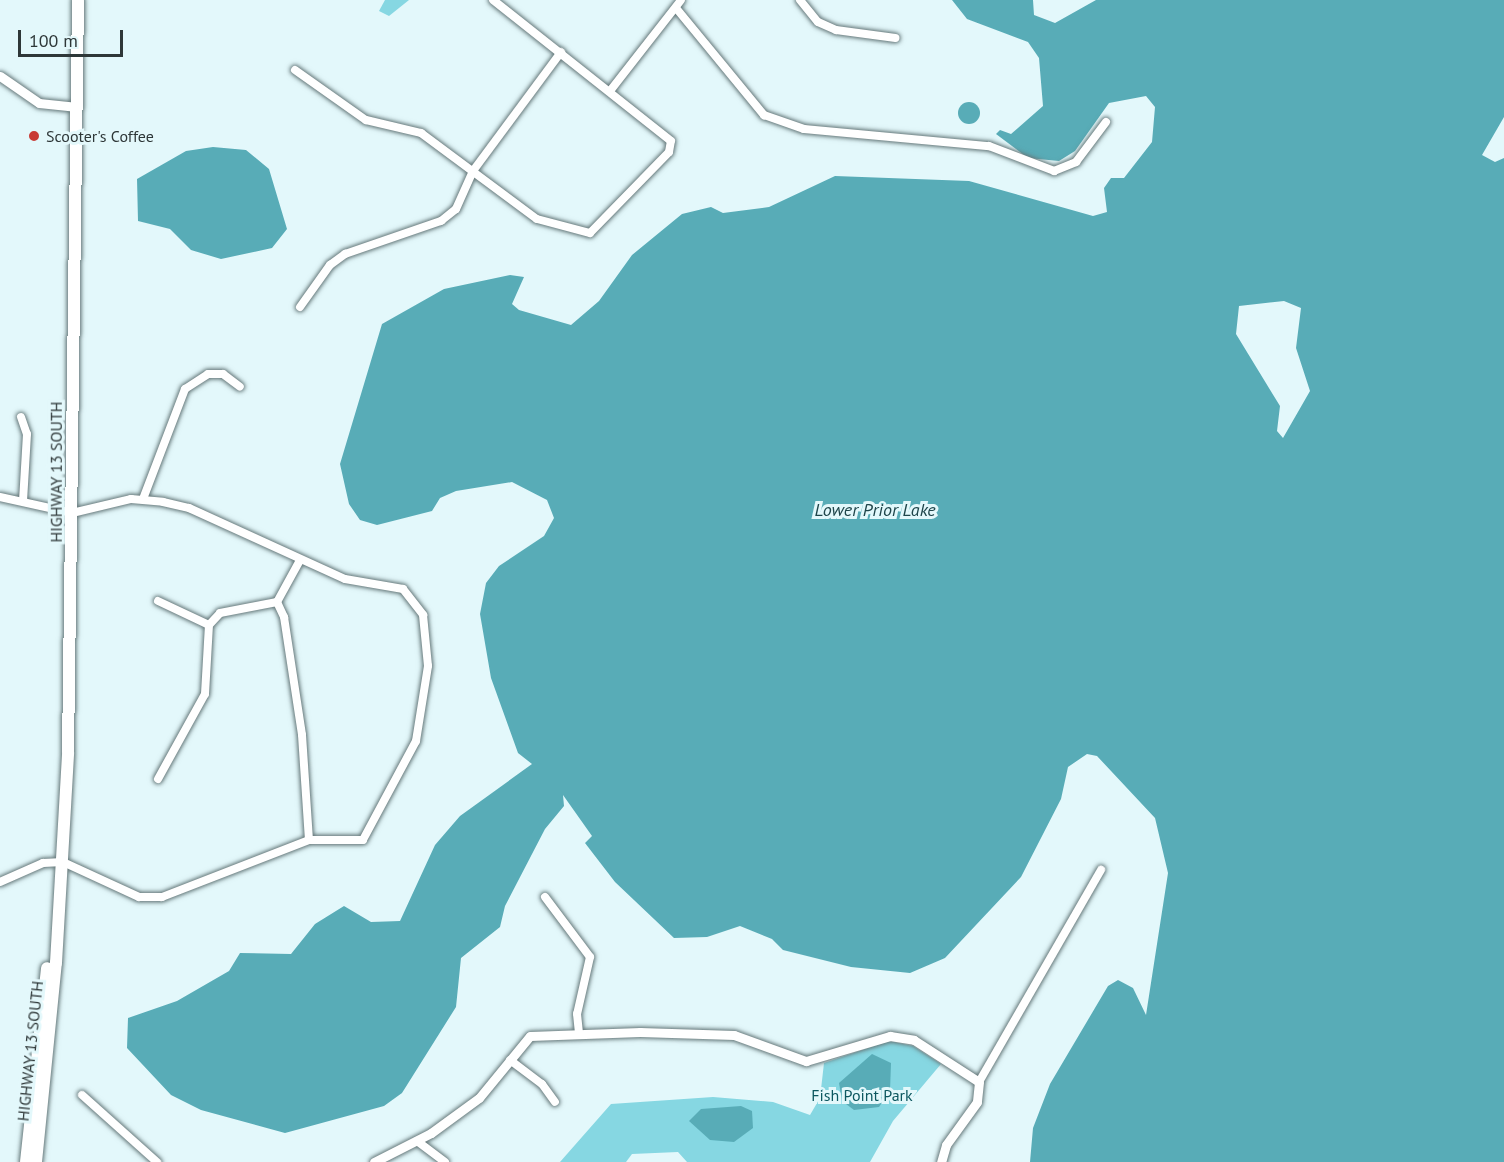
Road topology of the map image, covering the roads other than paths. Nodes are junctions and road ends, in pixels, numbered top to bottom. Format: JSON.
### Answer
{"nodes":[{"id":1,"x":78,"y":0,"type":"edge"},
{"id":2,"x":493,"y":0,"type":"edge"},
{"id":3,"x":681,"y":0,"type":"edge"},
{"id":4,"x":800,"y":0,"type":"edge"},
{"id":5,"x":676,"y":8,"type":"junction"},
{"id":6,"x":895,"y":38,"type":"dead end"},
{"id":7,"x":561,"y":52,"type":"junction"},
{"id":8,"x":295,"y":70,"type":"dead end"},
{"id":9,"x":0,"y":75,"type":"edge"},
{"id":10,"x":610,"y":91,"type":"junction"},
{"id":11,"x":75,"y":107,"type":"junction"},
{"id":12,"x":1106,"y":122,"type":"dead end"},
{"id":13,"x":473,"y":171,"type":"junction"},
{"id":14,"x":300,"y":307,"type":"dead end"},
{"id":15,"x":240,"y":387,"type":"dead end"},
{"id":16,"x":21,"y":417,"type":"dead end"},
{"id":17,"x":0,"y":497,"type":"edge"},
{"id":18,"x":142,"y":499,"type":"junction"},
{"id":19,"x":23,"y":501,"type":"junction"},
{"id":20,"x":72,"y":513,"type":"junction"},
{"id":21,"x":299,"y":562,"type":"junction"},
{"id":22,"x":158,"y":601,"type":"dead end"},
{"id":23,"x":277,"y":602,"type":"junction"},
{"id":24,"x":209,"y":625,"type":"junction"},
{"id":25,"x":158,"y":779,"type":"dead end"},
{"id":26,"x":309,"y":840,"type":"junction"},
{"id":27,"x":63,"y":862,"type":"junction"},
{"id":28,"x":1101,"y":870,"type":"dead end"},
{"id":29,"x":0,"y":882,"type":"edge"},
{"id":30,"x":545,"y":897,"type":"dead end"},
{"id":31,"x":54,"y":944,"type":"junction"},
{"id":32,"x":579,"y":1034,"type":"junction"},
{"id":33,"x":510,"y":1060,"type":"junction"},
{"id":34,"x":979,"y":1082,"type":"junction"},
{"id":35,"x":82,"y":1095,"type":"dead end"},
{"id":36,"x":555,"y":1102,"type":"dead end"},
{"id":37,"x":417,"y":1141,"type":"junction"},
{"id":38,"x":26,"y":1162,"type":"edge"},
{"id":39,"x":36,"y":1162,"type":"edge"},
{"id":40,"x":157,"y":1162,"type":"edge"},
{"id":41,"x":374,"y":1162,"type":"edge"},
{"id":42,"x":445,"y":1162,"type":"edge"},
{"id":43,"x":941,"y":1162,"type":"edge"}],
"edges":[{"from":1,"to":11,"type":"main road","name":"HIGHWAY 13 SOUTH"},
{"from":2,"to":7,"type":"street"},
{"from":3,"to":5,"type":"street"},
{"from":4,"to":6,"type":"street"},
{"from":5,"to":10,"type":"street"},
{"from":5,"to":12,"type":"street"},
{"from":7,"to":10,"type":"street"},
{"from":7,"to":13,"type":"street"},
{"from":8,"to":13,"type":"street"},
{"from":9,"to":11,"type":"street"},
{"from":10,"to":13,"type":"street"},
{"from":11,"to":20,"type":"main road","name":"HIGHWAY 13 SOUTH"},
{"from":13,"to":14,"type":"street"},
{"from":15,"to":18,"type":"street"},
{"from":16,"to":19,"type":"street"},
{"from":17,"to":19,"type":"street"},
{"from":18,"to":20,"type":"street"},
{"from":18,"to":21,"type":"street"},
{"from":19,"to":20,"type":"street"},
{"from":20,"to":27,"type":"main road","name":"HIGHWAY 13 SOUTH"},
{"from":21,"to":23,"type":"street"},
{"from":21,"to":26,"type":"street"},
{"from":22,"to":24,"type":"street"},
{"from":23,"to":24,"type":"street"},
{"from":23,"to":26,"type":"street"},
{"from":24,"to":25,"type":"street"},
{"from":26,"to":27,"type":"street"},
{"from":27,"to":29,"type":"street"},
{"from":27,"to":31,"type":"main road","name":"HIGHWAY 13 SOUTH"},
{"from":28,"to":34,"type":"street"},
{"from":30,"to":32,"type":"street"},
{"from":31,"to":38,"type":"main road","name":"HIGHWAY 13 SOUTH"},
{"from":31,"to":39,"type":"main road","name":"HIGHWAY 13 SOUTH"},
{"from":32,"to":33,"type":"street"},
{"from":32,"to":34,"type":"street"},
{"from":33,"to":36,"type":"street"},
{"from":33,"to":37,"type":"street"},
{"from":34,"to":43,"type":"street"},
{"from":35,"to":40,"type":"street"},
{"from":37,"to":41,"type":"street"},
{"from":37,"to":42,"type":"street"}]}
